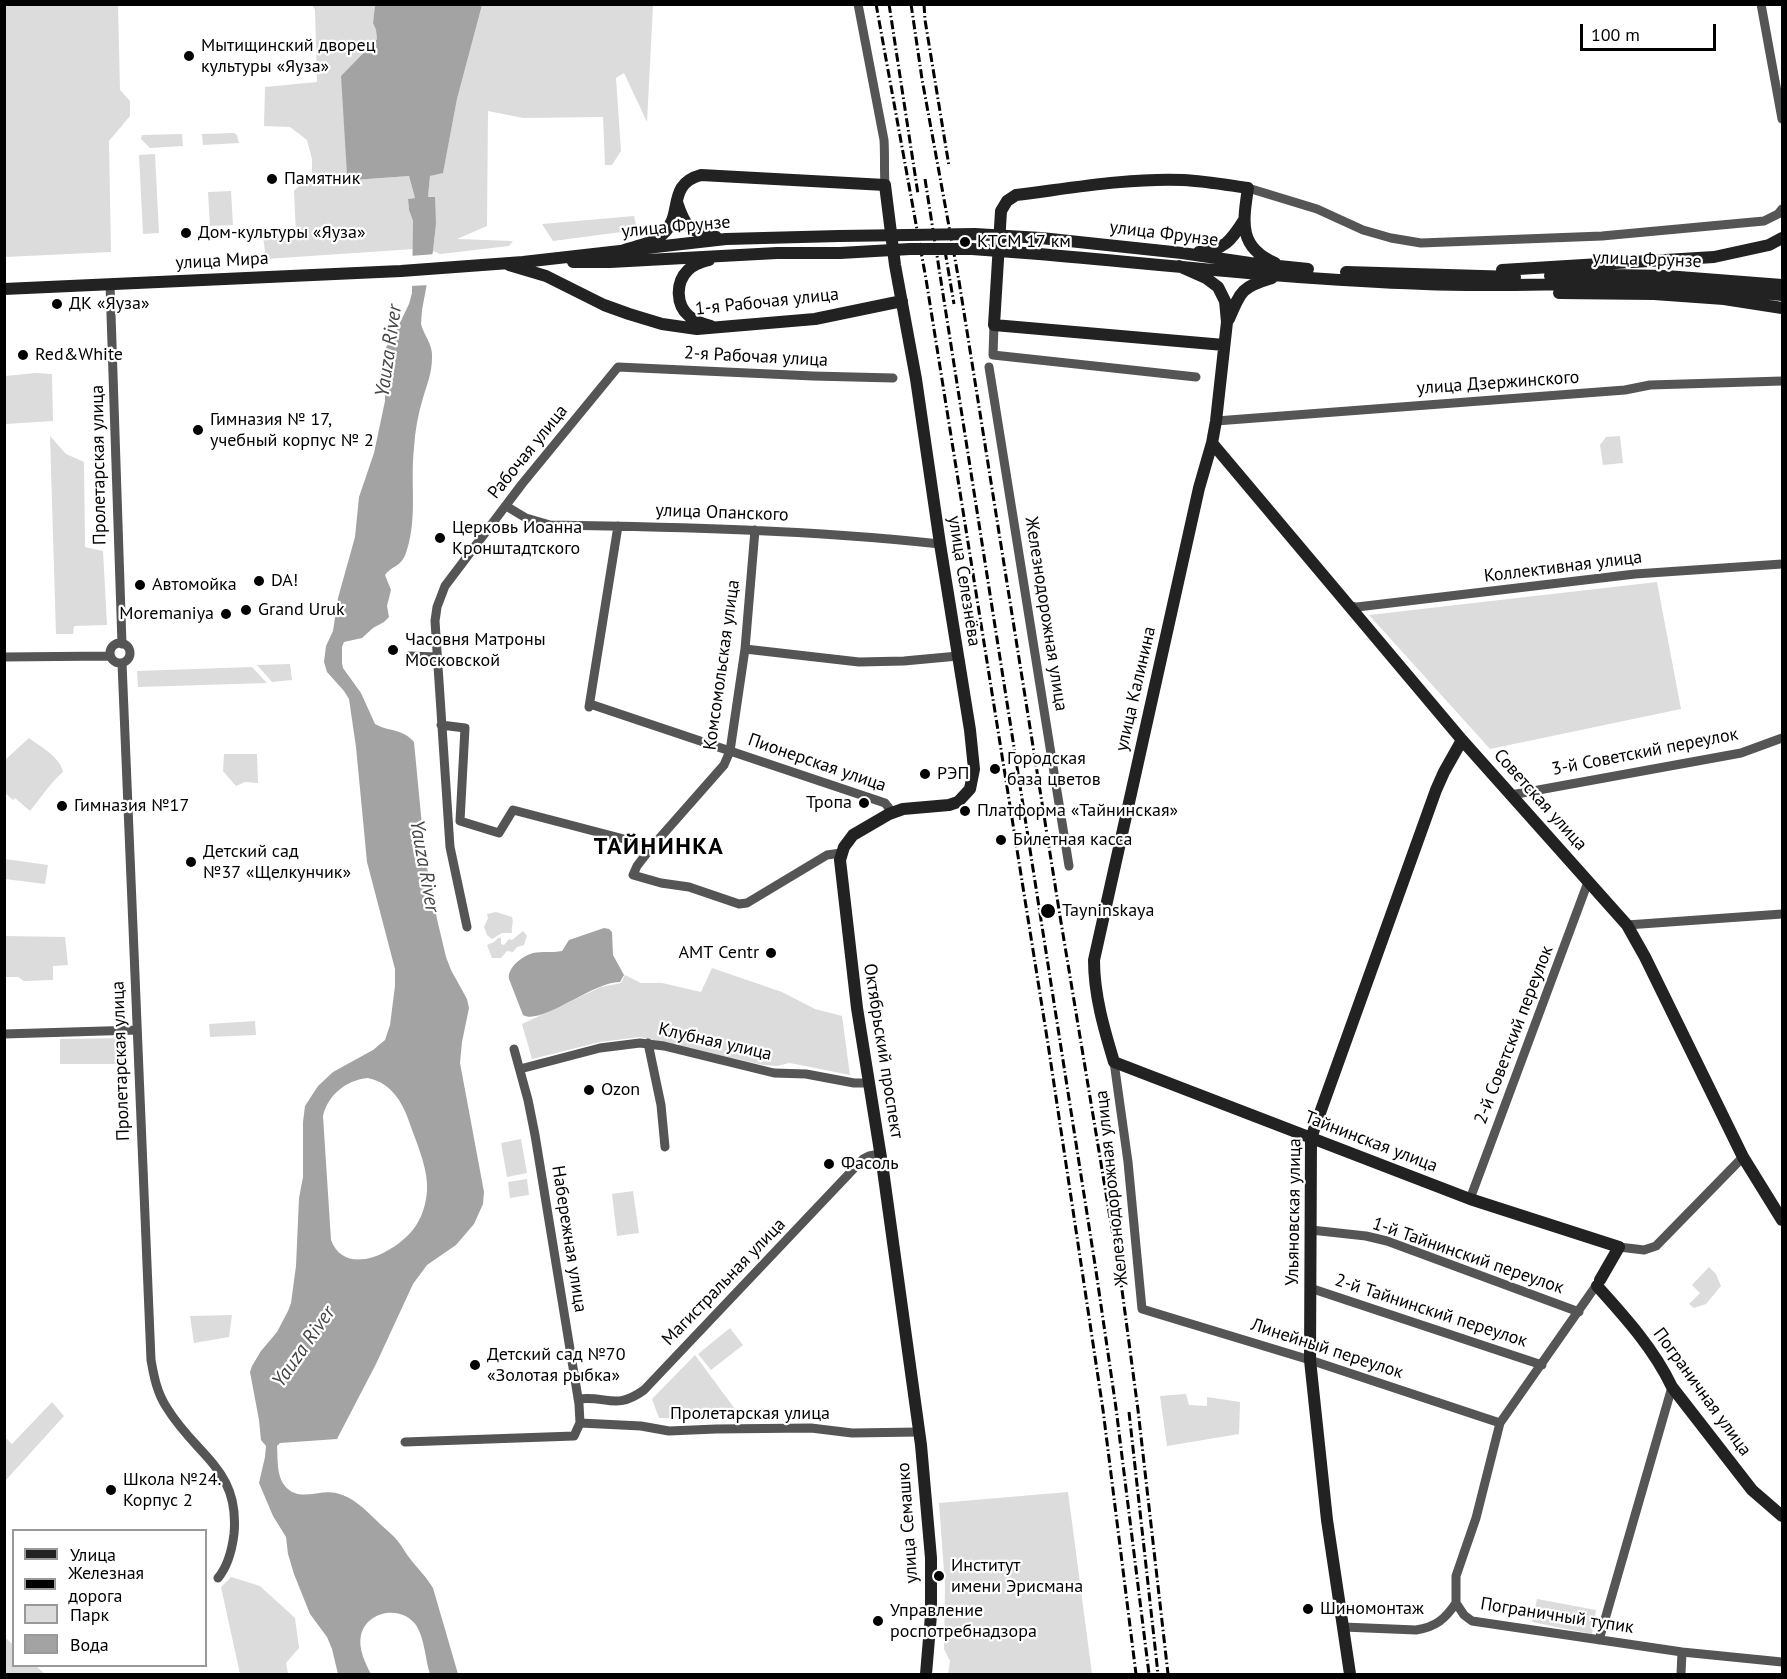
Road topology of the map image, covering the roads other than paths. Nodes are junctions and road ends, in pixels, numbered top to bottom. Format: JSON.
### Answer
{"nodes":[{"id":1,"x":858,"y":4,"type":"edge"},
{"id":2,"x":1761,"y":4,"type":"edge"},
{"id":3,"x":1782,"y":119,"type":"edge"},
{"id":4,"x":885,"y":185,"type":"junction"},
{"id":5,"x":1248,"y":189,"type":"junction"},
{"id":6,"x":676,"y":201,"type":"junction"},
{"id":7,"x":1782,"y":208,"type":"edge"},
{"id":8,"x":1244,"y":220,"type":"junction"},
{"id":9,"x":1782,"y":238,"type":"edge"},
{"id":10,"x":726,"y":239,"type":"junction"},
{"id":11,"x":621,"y":251,"type":"junction"},
{"id":12,"x":1182,"y":253,"type":"junction"},
{"id":13,"x":725,"y":255,"type":"junction"},
{"id":14,"x":542,"y":260,"type":"junction"},
{"id":15,"x":503,"y":264,"type":"junction"},
{"id":16,"x":1179,"y":266,"type":"junction"},
{"id":17,"x":441,"y":268,"type":"joint"},
{"id":18,"x":1282,"y":271,"type":"junction"},
{"id":19,"x":1422,"y":279,"type":"junction"},
{"id":20,"x":110,"y":284,"type":"junction"},
{"id":21,"x":1782,"y":285,"type":"edge"},
{"id":22,"x":4,"y":289,"type":"edge"},
{"id":23,"x":1782,"y":296,"type":"edge"},
{"id":24,"x":902,"y":301,"type":"junction"},
{"id":25,"x":1782,"y":308,"type":"edge"},
{"id":26,"x":1227,"y":322,"type":"junction"},
{"id":27,"x":994,"y":325,"type":"junction"},
{"id":28,"x":715,"y":327,"type":"junction"},
{"id":29,"x":1224,"y":345,"type":"junction"},
{"id":30,"x":618,"y":367,"type":"joint"},
{"id":31,"x":989,"y":367,"type":"dead end"},
{"id":32,"x":1196,"y":377,"type":"dead end"},
{"id":33,"x":893,"y":378,"type":"dead end"},
{"id":34,"x":1782,"y":381,"type":"edge"},
{"id":35,"x":1216,"y":421,"type":"junction"},
{"id":36,"x":1212,"y":443,"type":"junction"},
{"id":37,"x":506,"y":506,"type":"junction"},
{"id":38,"x":618,"y":526,"type":"junction"},
{"id":39,"x":755,"y":530,"type":"junction"},
{"id":40,"x":940,"y":544,"type":"junction"},
{"id":41,"x":1782,"y":564,"type":"edge"},
{"id":42,"x":1348,"y":606,"type":"junction"},
{"id":43,"x":122,"y":644,"type":"junction"},
{"id":44,"x":745,"y":649,"type":"junction"},
{"id":45,"x":110,"y":656,"type":"junction"},
{"id":46,"x":409,"y":656,"type":"dead end"},
{"id":47,"x":958,"y":656,"type":"junction"},
{"id":48,"x":4,"y":657,"type":"edge"},
{"id":49,"x":437,"y":657,"type":"junction"},
{"id":50,"x":122,"y":663,"type":"junction"},
{"id":51,"x":441,"y":725,"type":"junction"},
{"id":52,"x":1782,"y":738,"type":"edge"},
{"id":53,"x":1462,"y":740,"type":"junction"},
{"id":54,"x":730,"y":751,"type":"junction"},
{"id":55,"x":1511,"y":795,"type":"junction"},
{"id":56,"x":892,"y":812,"type":"junction"},
{"id":57,"x":650,"y":849,"type":"junction"},
{"id":58,"x":841,"y":854,"type":"junction"},
{"id":59,"x":1069,"y":866,"type":"dead end"},
{"id":60,"x":1588,"y":882,"type":"junction"},
{"id":61,"x":1782,"y":914,"type":"edge"},
{"id":62,"x":1627,"y":925,"type":"junction"},
{"id":63,"x":467,"y":927,"type":"dead end"},
{"id":64,"x":136,"y":1030,"type":"junction"},
{"id":65,"x":4,"y":1034,"type":"edge"},
{"id":66,"x":648,"y":1043,"type":"junction"},
{"id":67,"x":514,"y":1049,"type":"dead end"},
{"id":68,"x":1114,"y":1062,"type":"junction"},
{"id":69,"x":520,"y":1069,"type":"junction"},
{"id":70,"x":869,"y":1083,"type":"junction"},
{"id":71,"x":1311,"y":1138,"type":"junction"},
{"id":72,"x":665,"y":1147,"type":"dead end"},
{"id":73,"x":880,"y":1154,"type":"junction"},
{"id":74,"x":1743,"y":1157,"type":"junction"},
{"id":75,"x":1470,"y":1199,"type":"junction"},
{"id":76,"x":1782,"y":1220,"type":"edge"},
{"id":77,"x":1311,"y":1230,"type":"junction"},
{"id":78,"x":1618,"y":1247,"type":"junction"},
{"id":79,"x":1598,"y":1283,"type":"junction"},
{"id":80,"x":1310,"y":1288,"type":"junction"},
{"id":81,"x":1142,"y":1309,"type":"joint"},
{"id":82,"x":1579,"y":1312,"type":"junction"},
{"id":83,"x":1310,"y":1360,"type":"junction"},
{"id":84,"x":1542,"y":1365,"type":"junction"},
{"id":85,"x":1672,"y":1388,"type":"junction"},
{"id":86,"x":578,"y":1399,"type":"junction"},
{"id":87,"x":916,"y":1406,"type":"joint"},
{"id":88,"x":1500,"y":1423,"type":"junction"},
{"id":89,"x":580,"y":1424,"type":"junction"},
{"id":90,"x":919,"y":1432,"type":"junction"},
{"id":91,"x":405,"y":1442,"type":"dead end"},
{"id":92,"x":1782,"y":1516,"type":"edge"},
{"id":93,"x":218,"y":1578,"type":"dead end"},
{"id":94,"x":1456,"y":1603,"type":"junction"},
{"id":95,"x":1343,"y":1627,"type":"junction"},
{"id":96,"x":1599,"y":1640,"type":"junction"},
{"id":97,"x":1682,"y":1652,"type":"junction"},
{"id":98,"x":1782,"y":1662,"type":"edge"},
{"id":99,"x":926,"y":1674,"type":"edge"},
{"id":100,"x":1350,"y":1674,"type":"edge"},
{"id":101,"x":1681,"y":1674,"type":"edge"}],
"edges":[{"from":1,"to":4,"type":"street"},
{"from":2,"to":3,"type":"street"},
{"from":4,"to":6,"type":"main road"},
{"from":4,"to":24,"type":"main road","name":"улица Селезнёва"},
{"from":5,"to":7,"type":"street"},
{"from":5,"to":8,"type":"main road"},
{"from":5,"to":27,"type":"main road"},
{"from":6,"to":10,"type":"main road"},
{"from":6,"to":11,"type":"main road"},
{"from":8,"to":12,"type":"main road"},
{"from":8,"to":18,"type":"main road"},
{"from":9,"to":19,"type":"main road"},
{"from":10,"to":11,"type":"main road","name":"улица Фрунзе"},
{"from":10,"to":12,"type":"main road","name":"улица Фрунзе","bridge":true},
{"from":11,"to":14,"type":"main road","name":"улица Фрунзе"},
{"from":12,"to":18,"type":"main road","name":"улица Фрунзе"},
{"from":13,"to":14,"type":"main road","name":"улица Фрунзе"},
{"from":13,"to":16,"type":"main road","name":"улица Фрунзе","bridge":true},
{"from":13,"to":28,"type":"main road"},
{"from":14,"to":15,"type":"main road","name":"улица Фрунзе"},
{"from":15,"to":17,"type":"main road","name":"улица Фрунзе"},
{"from":15,"to":28,"type":"main road","name":"1-я Рабочая улица"},
{"from":16,"to":18,"type":"main road","name":"улица Фрунзе"},
{"from":16,"to":26,"type":"main road"},
{"from":17,"to":20,"type":"main road","name":"улица Мира"},
{"from":18,"to":19,"type":"main road","name":"улица Фрунзе"},
{"from":18,"to":26,"type":"main road"},
{"from":19,"to":21,"type":"main road","name":"улица Фрунзе"},
{"from":19,"to":23,"type":"main road","name":"улица Фрунзе"},
{"from":19,"to":25,"type":"main road"},
{"from":20,"to":22,"type":"main road","name":"улица Мира"},
{"from":20,"to":43,"type":"street","name":"Пролетарская улица"},
{"from":24,"to":28,"type":"main road","name":"1-я Рабочая улица"},
{"from":24,"to":40,"type":"main road","name":"улица Селезнёва"},
{"from":26,"to":29,"type":"main road","name":"улица Калинина"},
{"from":27,"to":29,"type":"main road"},
{"from":27,"to":32,"type":"street"},
{"from":29,"to":35,"type":"main road","name":"улица Калинина"},
{"from":30,"to":33,"type":"street","name":"2-я Рабочая улица"},
{"from":30,"to":37,"type":"street","name":"Рабочая улица"},
{"from":31,"to":59,"type":"street","name":"Железнодорожная улица"},
{"from":34,"to":35,"type":"street","name":"улица Дзержинского"},
{"from":35,"to":36,"type":"main road","name":"улица Калинина"},
{"from":36,"to":42,"type":"main road","name":"Советская улица"},
{"from":36,"to":68,"type":"main road","name":"улица Калинина"},
{"from":37,"to":38,"type":"street","name":"улица Опанского"},
{"from":37,"to":49,"type":"street","name":"Рабочая улица"},
{"from":38,"to":39,"type":"street","name":"улица Опанского"},
{"from":38,"to":54,"type":"street","name":"Пионерская улица"},
{"from":39,"to":40,"type":"street","name":"улица Опанского"},
{"from":39,"to":44,"type":"street","name":"Комсомольская улица"},
{"from":40,"to":47,"type":"main road","name":"улица Селезнёва"},
{"from":41,"to":42,"type":"street","name":"Коллективная улица"},
{"from":42,"to":53,"type":"main road","name":"Советская улица"},
{"from":43,"to":45,"type":"street"},
{"from":43,"to":50,"type":"street"},
{"from":44,"to":47,"type":"street"},
{"from":44,"to":54,"type":"street","name":"Комсомольская улица"},
{"from":45,"to":48,"type":"street"},
{"from":45,"to":50,"type":"street"},
{"from":46,"to":49,"type":"street"},
{"from":47,"to":56,"type":"main road","name":"улица Селезнёва"},
{"from":49,"to":51,"type":"street"},
{"from":50,"to":64,"type":"street","name":"Пролетарская улица"},
{"from":51,"to":57,"type":"street"},
{"from":51,"to":63,"type":"street"},
{"from":52,"to":55,"type":"street","name":"3-й Советский переулок"},
{"from":53,"to":55,"type":"main road","name":"Советская улица"},
{"from":53,"to":71,"type":"main road","name":"Ульяновская улица"},
{"from":54,"to":56,"type":"street","name":"Пионерская улица"},
{"from":54,"to":57,"type":"street","name":"Комсомольская улица"},
{"from":55,"to":60,"type":"main road","name":"Советская улица"},
{"from":56,"to":58,"type":"main road"},
{"from":57,"to":58,"type":"street","name":"Комсомольская улица"},
{"from":58,"to":70,"type":"main road","name":"Октябрьский проспект"},
{"from":60,"to":62,"type":"main road","name":"Советская улица"},
{"from":60,"to":75,"type":"street","name":"2-й Советский переулок"},
{"from":61,"to":62,"type":"street"},
{"from":62,"to":74,"type":"main road","name":"Советская улица"},
{"from":64,"to":65,"type":"street"},
{"from":64,"to":93,"type":"street","name":"Пролетарская улица"},
{"from":66,"to":69,"type":"street","name":"Клубная улица"},
{"from":66,"to":70,"type":"street","name":"Клубная улица"},
{"from":66,"to":72,"type":"street"},
{"from":67,"to":69,"type":"street","name":"Набережная улица"},
{"from":68,"to":71,"type":"main road","name":"Тайнинская улица"},
{"from":68,"to":81,"type":"street","name":"Железнодорожная улица"},
{"from":69,"to":86,"type":"street","name":"Набережная улица"},
{"from":70,"to":73,"type":"main road","name":"Октябрьский проспект"},
{"from":71,"to":75,"type":"main road","name":"Тайнинская улица"},
{"from":71,"to":77,"type":"main road","name":"Ульяновская улица"},
{"from":73,"to":86,"type":"street","name":"Магистральная улица"},
{"from":73,"to":87,"type":"main road","name":"Октябрьский проспект"},
{"from":74,"to":76,"type":"main road","name":"Советская улица"},
{"from":74,"to":78,"type":"street"},
{"from":75,"to":78,"type":"main road","name":"Тайнинская улица"},
{"from":77,"to":80,"type":"main road","name":"Ульяновская улица"},
{"from":77,"to":82,"type":"street","name":"1-й Тайнинский переулок"},
{"from":78,"to":79,"type":"main road"},
{"from":79,"to":82,"type":"street"},
{"from":79,"to":85,"type":"main road","name":"Пограничная улица"},
{"from":80,"to":83,"type":"main road","name":"Ульяновская улица"},
{"from":80,"to":84,"type":"street","name":"2-й Тайнинский переулок"},
{"from":81,"to":83,"type":"street","name":"Линейный переулок"},
{"from":82,"to":84,"type":"street"},
{"from":83,"to":88,"type":"street","name":"Линейный переулок"},
{"from":83,"to":95,"type":"main road","name":"Ульяновская улица"},
{"from":84,"to":88,"type":"street"},
{"from":85,"to":92,"type":"main road","name":"Пограничная улица"},
{"from":85,"to":96,"type":"street"},
{"from":86,"to":89,"type":"street","name":"Набережная улица"},
{"from":87,"to":90,"type":"main road","name":"улица Семашко"},
{"from":88,"to":94,"type":"street"},
{"from":89,"to":90,"type":"street","name":"Пролетарская улица"},
{"from":89,"to":91,"type":"street"},
{"from":90,"to":99,"type":"main road","name":"улица Семашко"},
{"from":94,"to":95,"type":"street","name":"Пограничный тупик"},
{"from":94,"to":96,"type":"street","name":"Пограничный тупик"},
{"from":95,"to":100,"type":"main road","name":"Ульяновская улица"},
{"from":96,"to":97,"type":"street","name":"Пограничный тупик"},
{"from":97,"to":98,"type":"street","name":"Пограничный тупик"},
{"from":97,"to":101,"type":"street"}]}
